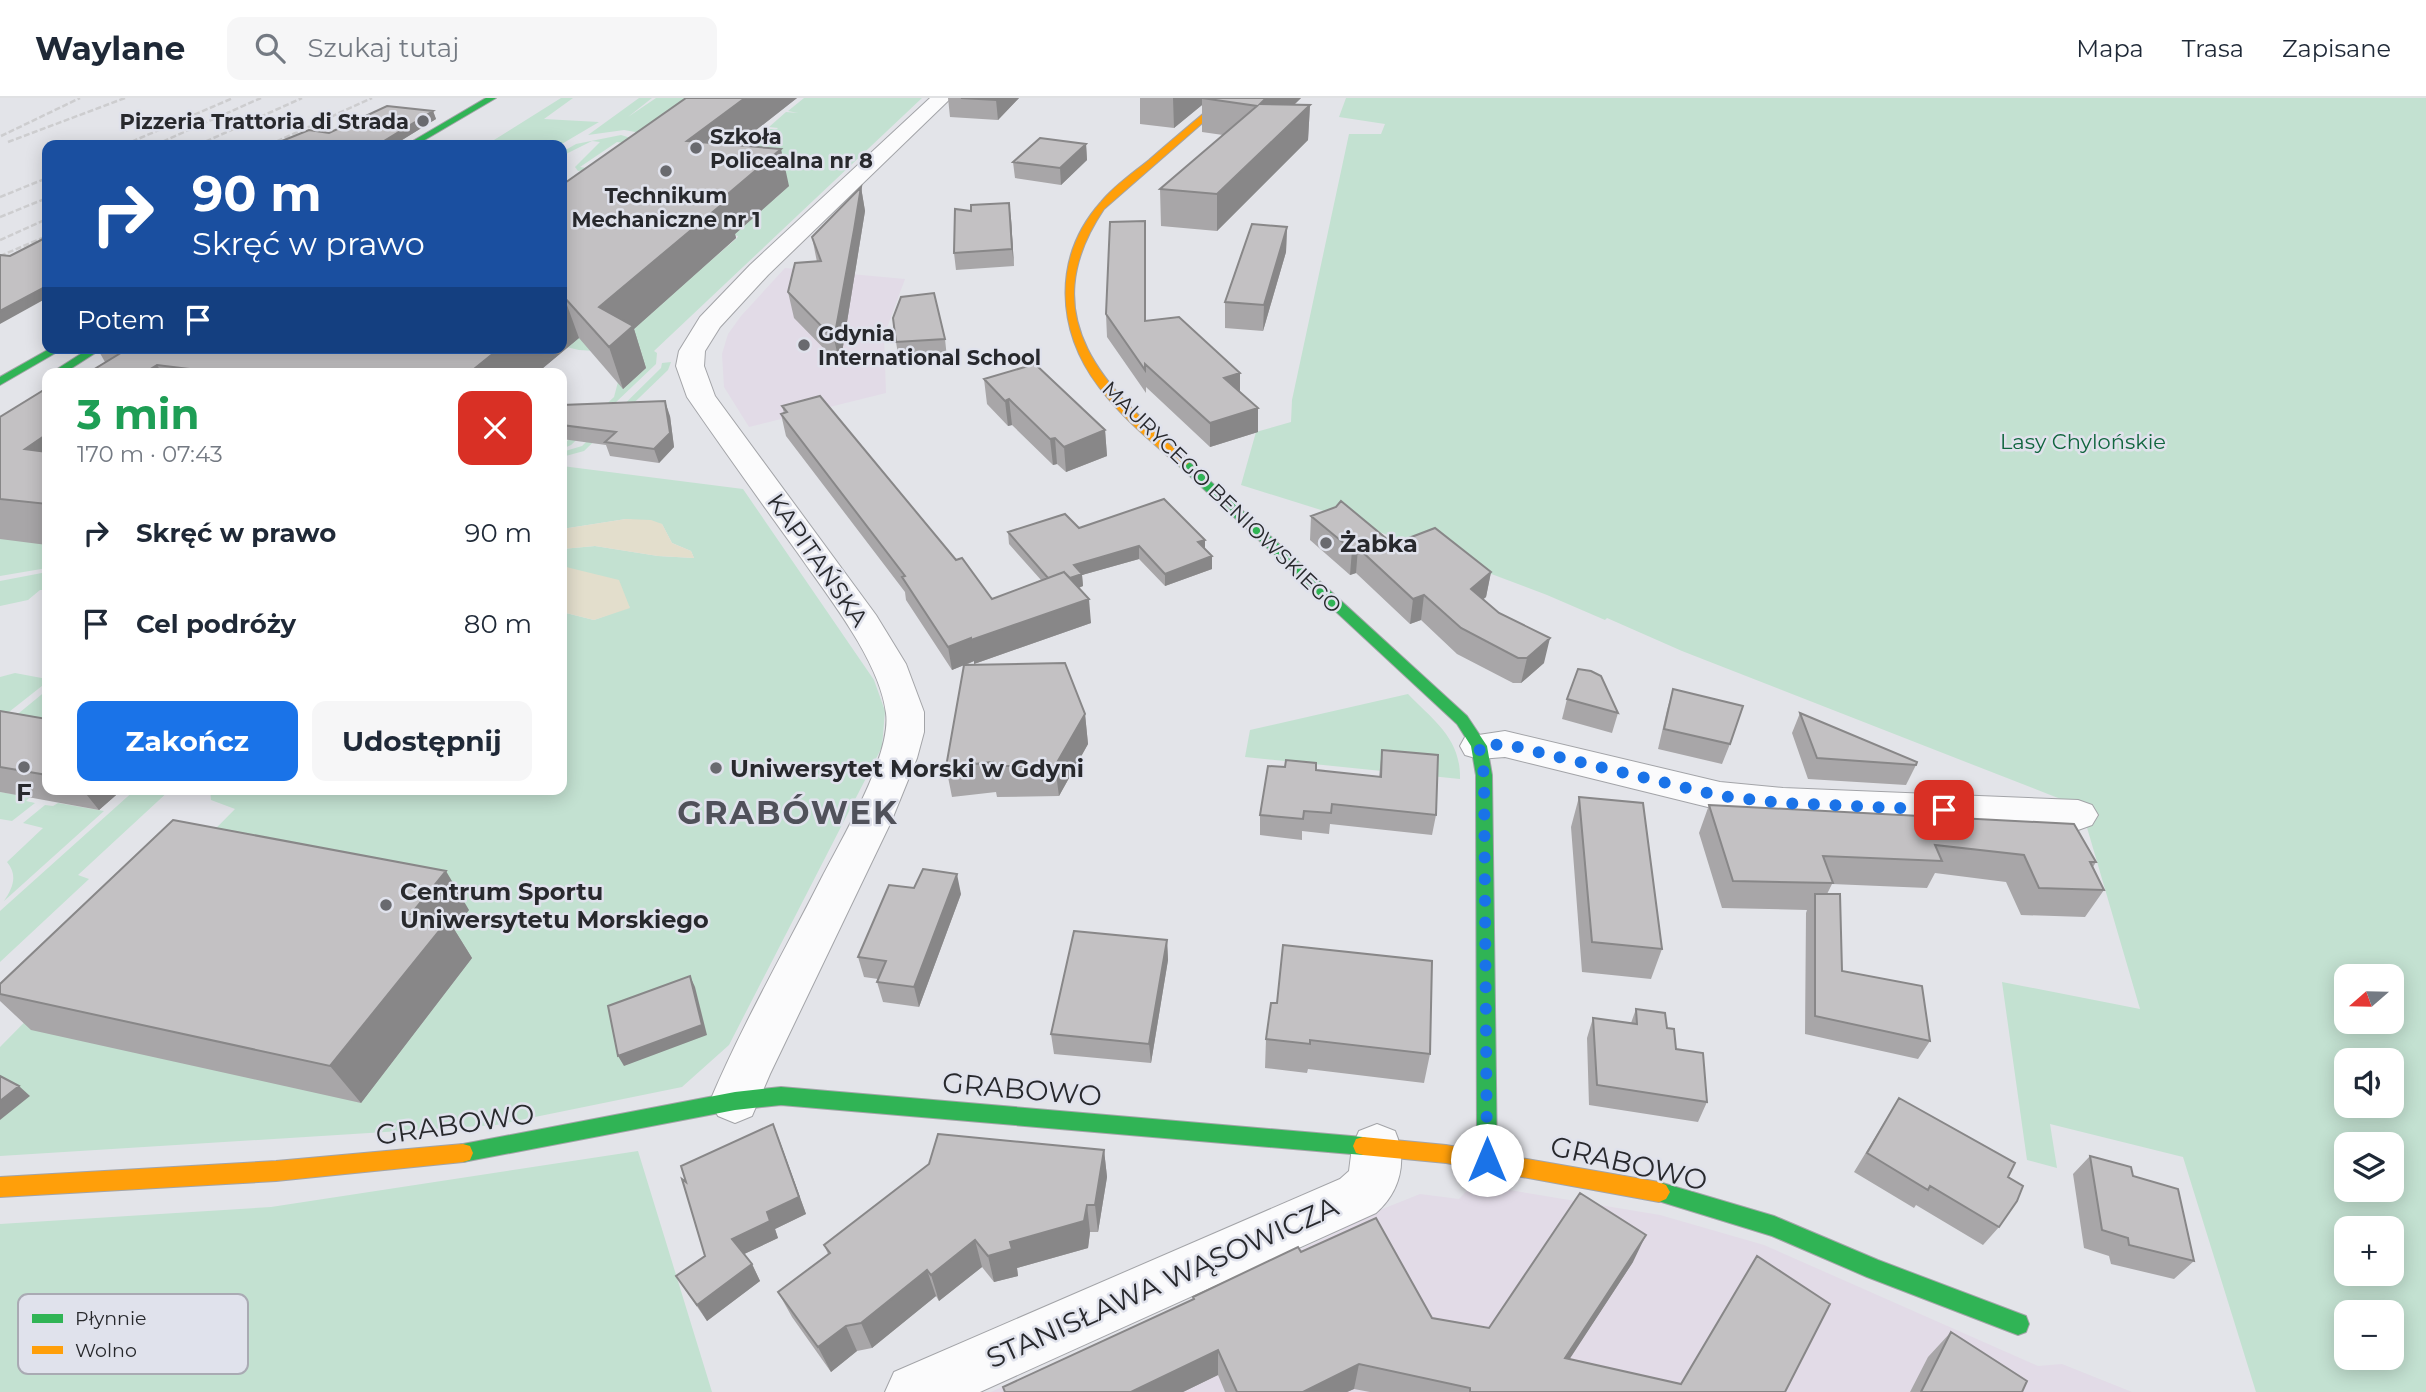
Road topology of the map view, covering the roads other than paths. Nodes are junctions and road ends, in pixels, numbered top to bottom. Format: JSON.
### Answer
{"nodes":[{"id":1,"x":492,"y":98,"type":"edge"},
{"id":2,"x":941,"y":98,"type":"edge"},
{"id":3,"x":1227,"y":98,"type":"edge"},
{"id":4,"x":508,"y":105,"type":"dead end"},
{"id":5,"x":419,"y":140,"type":"edge"},
{"id":6,"x":448,"y":140,"type":"edge"},
{"id":7,"x":49,"y":354,"type":"edge"},
{"id":8,"x":88,"y":354,"type":"edge"},
{"id":9,"x":64,"y":368,"type":"edge"},
{"id":10,"x":0,"y":382,"type":"edge"},
{"id":11,"x":1479,"y":746,"type":"junction"},
{"id":12,"x":2078,"y":815,"type":"dead end"},
{"id":13,"x":735,"y":1101,"type":"junction"},
{"id":14,"x":1377,"y":1147,"type":"junction"},
{"id":15,"x":1487,"y":1160,"type":"junction"},
{"id":16,"x":0,"y":1186,"type":"edge"},
{"id":17,"x":2018,"y":1324,"type":"dead end"},
{"id":18,"x":914,"y":1392,"type":"edge"}],
"edges":[{"from":1,"to":5,"type":"street"},
{"from":2,"to":13,"type":"street","name":"KAPITAŃSKA"},
{"from":3,"to":11,"type":"street","name":"MAURYCEGO BENIOWSKIEGO"},
{"from":4,"to":6,"type":"street"},
{"from":7,"to":10,"type":"street"},
{"from":8,"to":9,"type":"street"},
{"from":11,"to":12,"type":"street"},
{"from":11,"to":15,"type":"street","name":"MAURYCEGO BENIOWSKIEGO"},
{"from":13,"to":14,"type":"street","name":"GRABOWO"},
{"from":13,"to":16,"type":"street","name":"GRABOWO"},
{"from":14,"to":15,"type":"street","name":"GRABOWO"},
{"from":14,"to":18,"type":"street","name":"STANISŁAWA WĄSOWICZA"},
{"from":15,"to":17,"type":"street","name":"GRABOWO"}]}
